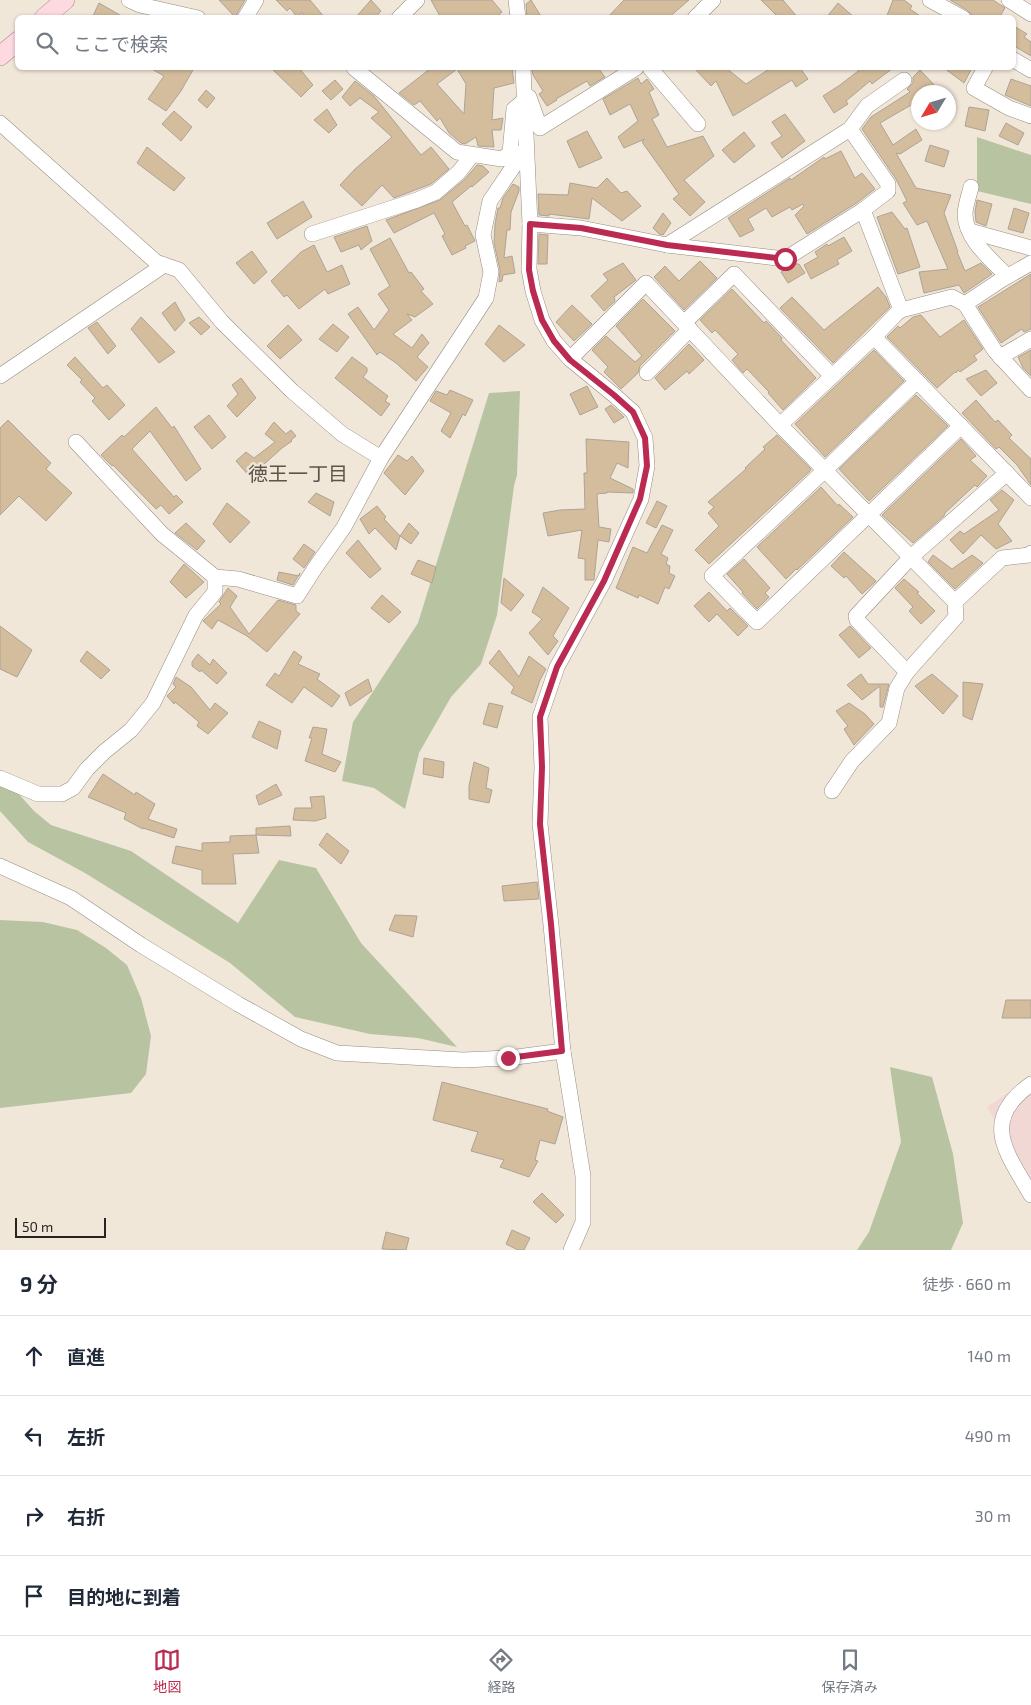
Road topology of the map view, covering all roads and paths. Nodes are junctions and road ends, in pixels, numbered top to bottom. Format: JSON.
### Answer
{"nodes":[{"id":1,"x":63,"y":0,"type":"edge"},
{"id":2,"x":129,"y":0,"type":"edge"},
{"id":3,"x":256,"y":0,"type":"edge"},
{"id":4,"x":417,"y":0,"type":"edge"},
{"id":5,"x":516,"y":0,"type":"edge"},
{"id":6,"x":930,"y":0,"type":"edge"},
{"id":7,"x":1009,"y":0,"type":"edge"},
{"id":8,"x":1031,"y":14,"type":"edge"},
{"id":9,"x":47,"y":15,"type":"edge"},
{"id":10,"x":184,"y":15,"type":"edge"},
{"id":11,"x":247,"y":15,"type":"edge"},
{"id":12,"x":402,"y":15,"type":"edge"},
{"id":13,"x":518,"y":15,"type":"edge"},
{"id":14,"x":958,"y":15,"type":"edge"},
{"id":15,"x":15,"y":44,"type":"edge"},
{"id":16,"x":0,"y":56,"type":"edge"},
{"id":17,"x":1016,"y":61,"type":"edge"},
{"id":18,"x":356,"y":70,"type":"edge"},
{"id":19,"x":523,"y":70,"type":"edge"},
{"id":20,"x":633,"y":70,"type":"edge"},
{"id":21,"x":652,"y":70,"type":"edge"},
{"id":22,"x":984,"y":70,"type":"edge"},
{"id":23,"x":1031,"y":70,"type":"edge"},
{"id":24,"x":904,"y":80,"type":"dead end"},
{"id":25,"x":524,"y":84,"type":"junction"},
{"id":26,"x":525,"y":100,"type":"junction"},
{"id":27,"x":1031,"y":116,"type":"edge"},
{"id":28,"x":0,"y":123,"type":"edge"},
{"id":29,"x":698,"y":124,"type":"dead end"},
{"id":30,"x":850,"y":129,"type":"junction"},
{"id":31,"x":526,"y":148,"type":"junction"},
{"id":32,"x":472,"y":155,"type":"junction"},
{"id":33,"x":971,"y":187,"type":"dead end"},
{"id":34,"x":863,"y":210,"type":"junction"},
{"id":35,"x":530,"y":224,"type":"junction"},
{"id":36,"x":970,"y":231,"type":"junction"},
{"id":37,"x":312,"y":234,"type":"dead end"},
{"id":38,"x":667,"y":245,"type":"junction"},
{"id":39,"x":1031,"y":248,"type":"edge"},
{"id":40,"x":1031,"y":263,"type":"edge"},
{"id":41,"x":164,"y":265,"type":"junction"},
{"id":42,"x":1007,"y":276,"type":"junction"},
{"id":43,"x":965,"y":304,"type":"junction"},
{"id":44,"x":901,"y":310,"type":"junction"},
{"id":45,"x":687,"y":326,"type":"junction"},
{"id":46,"x":874,"y":337,"type":"junction"},
{"id":47,"x":1031,"y":339,"type":"edge"},
{"id":48,"x":1000,"y":357,"type":"junction"},
{"id":49,"x":570,"y":360,"type":"junction"},
{"id":50,"x":647,"y":373,"type":"dead end"},
{"id":51,"x":0,"y":376,"type":"edge"},
{"id":52,"x":832,"y":376,"type":"junction"},
{"id":53,"x":917,"y":381,"type":"junction"},
{"id":54,"x":1031,"y":390,"type":"edge"},
{"id":55,"x":780,"y":425,"type":"junction"},
{"id":56,"x":961,"y":426,"type":"junction"},
{"id":57,"x":76,"y":442,"type":"dead end"},
{"id":58,"x":380,"y":458,"type":"junction"},
{"id":59,"x":825,"y":470,"type":"junction"},
{"id":60,"x":1007,"y":473,"type":"junction"},
{"id":61,"x":1031,"y":498,"type":"edge"},
{"id":62,"x":869,"y":515,"type":"junction"},
{"id":63,"x":1031,"y":553,"type":"edge"},
{"id":64,"x":911,"y":557,"type":"junction"},
{"id":65,"x":215,"y":577,"type":"junction"},
{"id":66,"x":955,"y":602,"type":"junction"},
{"id":67,"x":907,"y":672,"type":"junction"},
{"id":68,"x":0,"y":778,"type":"edge"},
{"id":69,"x":832,"y":791,"type":"dead end"},
{"id":70,"x":0,"y":866,"type":"edge"},
{"id":71,"x":562,"y":1051,"type":"junction"},
{"id":72,"x":1031,"y":1084,"type":"edge"},
{"id":73,"x":1031,"y":1195,"type":"edge"},
{"id":74,"x":571,"y":1250,"type":"edge"}],
"edges":[{"from":1,"to":9,"type":"main road"},
{"from":2,"to":10,"type":"street"},
{"from":3,"to":11,"type":"street"},
{"from":4,"to":12,"type":"street"},
{"from":5,"to":13,"type":"street"},
{"from":6,"to":14,"type":"street"},
{"from":7,"to":8,"type":"street"},
{"from":15,"to":16,"type":"main road"},
{"from":17,"to":23,"type":"street"},
{"from":18,"to":32,"type":"street"},
{"from":19,"to":25,"type":"street"},
{"from":20,"to":25,"type":"street"},
{"from":21,"to":29,"type":"street"},
{"from":22,"to":27,"type":"street"},
{"from":24,"to":30,"type":"street"},
{"from":25,"to":26,"type":"street"},
{"from":26,"to":31,"type":"street"},
{"from":26,"to":32,"type":"street"},
{"from":28,"to":41,"type":"street"},
{"from":30,"to":34,"type":"street"},
{"from":30,"to":38,"type":"street"},
{"from":31,"to":35,"type":"street"},
{"from":31,"to":58,"type":"street"},
{"from":32,"to":37,"type":"street"},
{"from":33,"to":36,"type":"street"},
{"from":34,"to":38,"type":"street"},
{"from":34,"to":44,"type":"street"},
{"from":35,"to":38,"type":"street"},
{"from":35,"to":49,"type":"street"},
{"from":36,"to":39,"type":"street"},
{"from":36,"to":42,"type":"street"},
{"from":40,"to":42,"type":"street"},
{"from":41,"to":51,"type":"street"},
{"from":41,"to":58,"type":"street"},
{"from":42,"to":43,"type":"street"},
{"from":43,"to":44,"type":"street"},
{"from":43,"to":48,"type":"street"},
{"from":44,"to":46,"type":"street"},
{"from":45,"to":49,"type":"street"},
{"from":45,"to":50,"type":"street"},
{"from":45,"to":52,"type":"street"},
{"from":45,"to":55,"type":"street"},
{"from":46,"to":52,"type":"street"},
{"from":46,"to":53,"type":"street"},
{"from":47,"to":48,"type":"street"},
{"from":48,"to":54,"type":"street"},
{"from":49,"to":71,"type":"street"},
{"from":52,"to":55,"type":"street"},
{"from":53,"to":56,"type":"street"},
{"from":53,"to":59,"type":"street"},
{"from":55,"to":59,"type":"street"},
{"from":56,"to":60,"type":"street"},
{"from":56,"to":62,"type":"street"},
{"from":57,"to":65,"type":"street"},
{"from":58,"to":65,"type":"street"},
{"from":59,"to":62,"type":"street"},
{"from":59,"to":62,"type":"street"},
{"from":60,"to":61,"type":"street"},
{"from":60,"to":64,"type":"street"},
{"from":62,"to":64,"type":"street"},
{"from":63,"to":66,"type":"street"},
{"from":64,"to":66,"type":"street"},
{"from":64,"to":67,"type":"street"},
{"from":65,"to":68,"type":"street"},
{"from":66,"to":67,"type":"street"},
{"from":67,"to":69,"type":"street"},
{"from":70,"to":71,"type":"street"},
{"from":71,"to":74,"type":"street"},
{"from":72,"to":73,"type":"street"}]}
